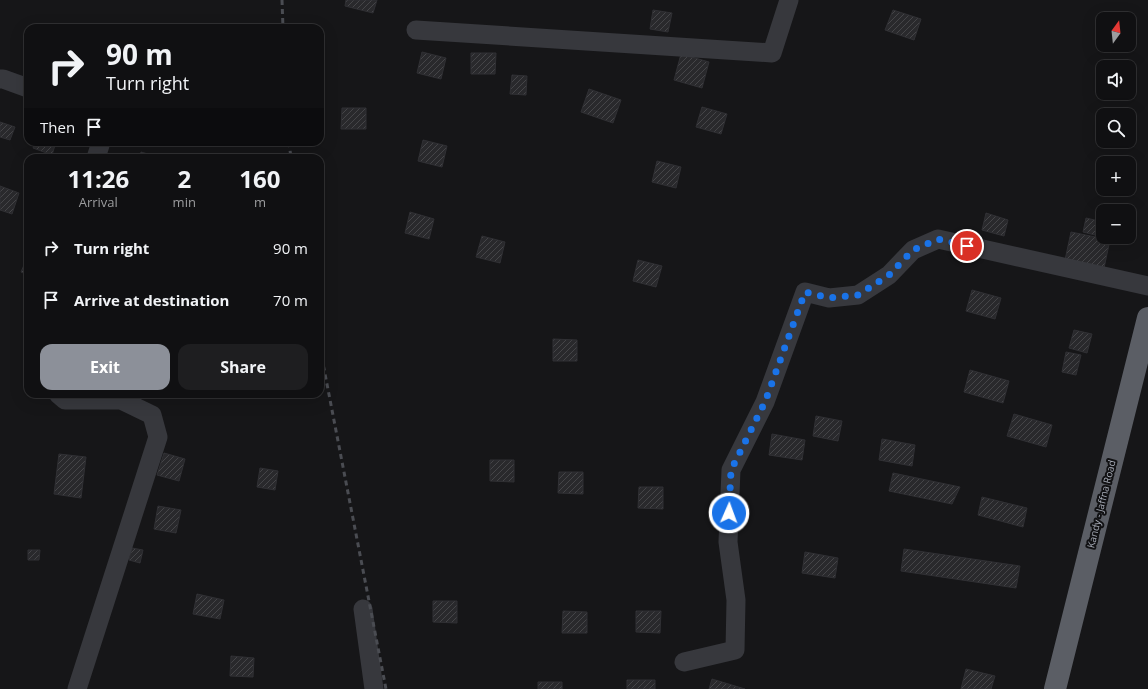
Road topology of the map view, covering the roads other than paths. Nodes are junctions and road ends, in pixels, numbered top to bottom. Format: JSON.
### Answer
{"nodes":[{"id":1,"x":789,"y":0,"type":"edge"},
{"id":2,"x":416,"y":30,"type":"dead end"},
{"id":3,"x":0,"y":79,"type":"edge"},
{"id":4,"x":24,"y":87,"type":"edge"},
{"id":5,"x":1148,"y":286,"type":"edge"},
{"id":6,"x":1147,"y":324,"type":"edge"},
{"id":7,"x":63,"y":398,"type":"edge"},
{"id":8,"x":363,"y":609,"type":"dead end"},
{"id":9,"x":684,"y":662,"type":"dead end"},
{"id":10,"x":77,"y":689,"type":"edge"},
{"id":11,"x":374,"y":689,"type":"edge"},
{"id":12,"x":1055,"y":689,"type":"edge"}],
"edges":[{"from":1,"to":2,"type":"street"},
{"from":3,"to":4,"type":"street"},
{"from":5,"to":9,"type":"street"},
{"from":6,"to":12,"type":"highway","name":"Kandy - Jaffna Road"},
{"from":7,"to":10,"type":"street"},
{"from":8,"to":11,"type":"street"}]}
